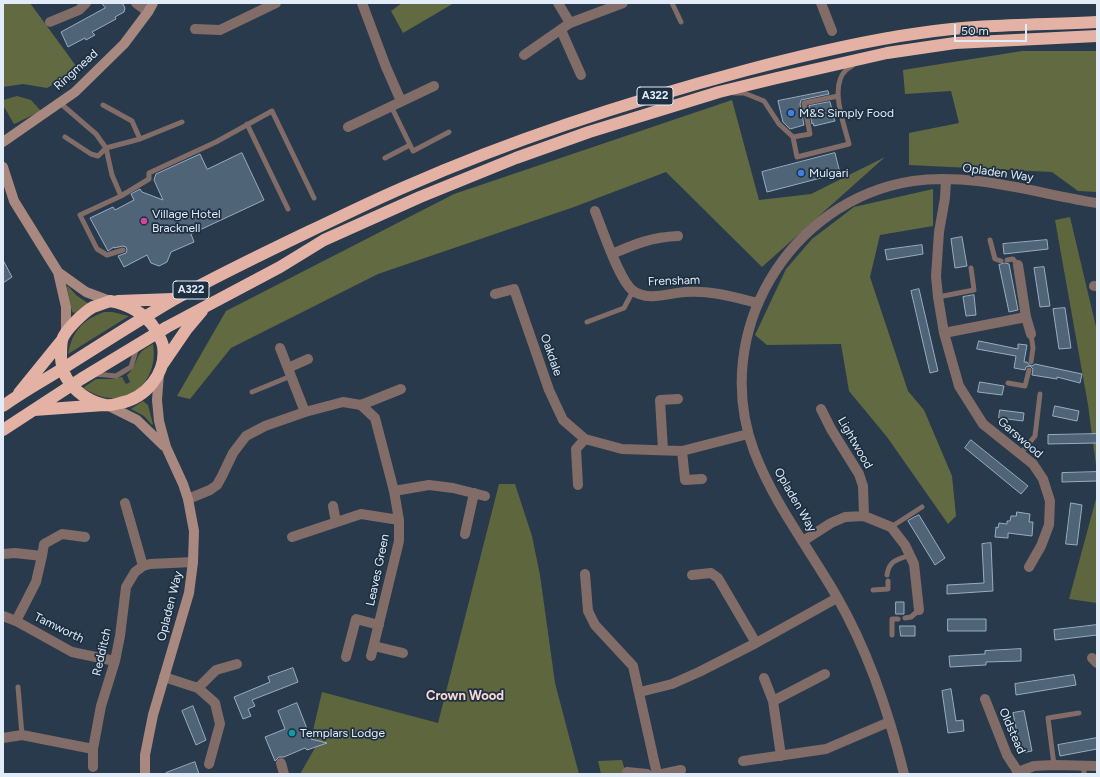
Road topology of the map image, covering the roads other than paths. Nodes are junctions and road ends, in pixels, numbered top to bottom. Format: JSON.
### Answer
{"nodes":[{"id":1,"x":86,"y":3,"type":"edge"},
{"id":2,"x":136,"y":3,"type":"edge"},
{"id":3,"x":276,"y":3,"type":"edge"},
{"id":4,"x":362,"y":3,"type":"edge"},
{"id":5,"x":558,"y":3,"type":"edge"},
{"id":6,"x":623,"y":3,"type":"edge"},
{"id":7,"x":672,"y":3,"type":"edge"},
{"id":8,"x":821,"y":3,"type":"edge"},
{"id":9,"x":151,"y":7,"type":"edge"},
{"id":10,"x":50,"y":22,"type":"dead end"},
{"id":11,"x":681,"y":22,"type":"dead end"},
{"id":12,"x":1097,"y":22,"type":"edge"},
{"id":13,"x":570,"y":23,"type":"junction"},
{"id":14,"x":195,"y":29,"type":"dead end"},
{"id":15,"x":561,"y":30,"type":"junction"},
{"id":16,"x":832,"y":31,"type":"dead end"},
{"id":17,"x":1097,"y":36,"type":"edge"},
{"id":18,"x":524,"y":55,"type":"dead end"},
{"id":19,"x":863,"y":58,"type":"junction"},
{"id":20,"x":581,"y":75,"type":"dead end"},
{"id":21,"x":434,"y":86,"type":"dead end"},
{"id":22,"x":719,"y":92,"type":"junction"},
{"id":23,"x":838,"y":96,"type":"junction"},
{"id":24,"x":401,"y":101,"type":"junction"},
{"id":25,"x":60,"y":103,"type":"junction"},
{"id":26,"x":103,"y":105,"type":"dead end"},
{"id":27,"x":391,"y":106,"type":"junction"},
{"id":28,"x":182,"y":122,"type":"dead end"},
{"id":29,"x":247,"y":124,"type":"junction"},
{"id":30,"x":348,"y":127,"type":"dead end"},
{"id":31,"x":449,"y":132,"type":"dead end"},
{"id":32,"x":65,"y":137,"type":"dead end"},
{"id":33,"x":793,"y":137,"type":"junction"},
{"id":34,"x":140,"y":139,"type":"junction"},
{"id":35,"x":3,"y":142,"type":"edge"},
{"id":36,"x":410,"y":145,"type":"junction"},
{"id":37,"x":106,"y":148,"type":"junction"},
{"id":38,"x":385,"y":158,"type":"dead end"},
{"id":39,"x":3,"y":167,"type":"edge"},
{"id":40,"x":946,"y":180,"type":"junction"},
{"id":41,"x":3,"y":192,"type":"edge"},
{"id":42,"x":121,"y":196,"type":"junction"},
{"id":43,"x":314,"y":198,"type":"dead end"},
{"id":44,"x":14,"y":201,"type":"junction"},
{"id":45,"x":1097,"y":203,"type":"edge"},
{"id":46,"x":288,"y":209,"type":"dead end"},
{"id":47,"x":595,"y":211,"type":"dead end"},
{"id":48,"x":678,"y":236,"type":"dead end"},
{"id":49,"x":990,"y":240,"type":"dead end"},
{"id":50,"x":122,"y":250,"type":"dead end"},
{"id":51,"x":612,"y":254,"type":"junction"},
{"id":52,"x":1007,"y":260,"type":"dead end"},
{"id":53,"x":1001,"y":261,"type":"dead end"},
{"id":54,"x":1018,"y":265,"type":"joint"},
{"id":55,"x":971,"y":268,"type":"dead end"},
{"id":56,"x":58,"y":272,"type":"junction"},
{"id":57,"x":633,"y":291,"type":"junction"},
{"id":58,"x":495,"y":294,"type":"dead end"},
{"id":59,"x":938,"y":297,"type":"junction"},
{"id":60,"x":175,"y":299,"type":"junction"},
{"id":61,"x":112,"y":302,"type":"junction"},
{"id":62,"x":758,"y":302,"type":"junction"},
{"id":63,"x":206,"y":307,"type":"junction"},
{"id":64,"x":146,"y":316,"type":"junction"},
{"id":65,"x":1026,"y":317,"type":"junction"},
{"id":66,"x":587,"y":322,"type":"dead end"},
{"id":67,"x":157,"y":333,"type":"junction"},
{"id":68,"x":944,"y":333,"type":"junction"},
{"id":69,"x":1032,"y":334,"type":"joint"},
{"id":70,"x":64,"y":336,"type":"junction"},
{"id":71,"x":280,"y":348,"type":"dead end"},
{"id":72,"x":308,"y":358,"type":"dead end"},
{"id":73,"x":1031,"y":362,"type":"dead end"},
{"id":74,"x":62,"y":369,"type":"junction"},
{"id":75,"x":160,"y":369,"type":"junction"},
{"id":76,"x":1029,"y":370,"type":"dead end"},
{"id":77,"x":289,"y":372,"type":"junction"},
{"id":78,"x":1008,"y":383,"type":"dead end"},
{"id":79,"x":72,"y":386,"type":"junction"},
{"id":80,"x":401,"y":389,"type":"dead end"},
{"id":81,"x":252,"y":392,"type":"dead end"},
{"id":82,"x":1040,"y":394,"type":"dead end"},
{"id":83,"x":16,"y":396,"type":"junction"},
{"id":84,"x":678,"y":399,"type":"dead end"},
{"id":85,"x":106,"y":405,"type":"junction"},
{"id":86,"x":361,"y":405,"type":"junction"},
{"id":87,"x":3,"y":406,"type":"edge"},
{"id":88,"x":821,"y":409,"type":"dead end"},
{"id":89,"x":34,"y":410,"type":"junction"},
{"id":90,"x":305,"y":412,"type":"junction"},
{"id":91,"x":3,"y":430,"type":"edge"},
{"id":92,"x":748,"y":434,"type":"junction"},
{"id":93,"x":585,"y":439,"type":"junction"},
{"id":94,"x":166,"y":447,"type":"junction"},
{"id":95,"x":663,"y":450,"type":"junction"},
{"id":96,"x":682,"y":451,"type":"junction"},
{"id":97,"x":1021,"y":453,"type":"junction"},
{"id":98,"x":702,"y":479,"type":"dead end"},
{"id":99,"x":578,"y":484,"type":"dead end"},
{"id":100,"x":394,"y":491,"type":"junction"},
{"id":101,"x":474,"y":493,"type":"junction"},
{"id":102,"x":485,"y":496,"type":"dead end"},
{"id":103,"x":188,"y":499,"type":"junction"},
{"id":104,"x":125,"y":503,"type":"dead end"},
{"id":105,"x":333,"y":506,"type":"dead end"},
{"id":106,"x":922,"y":506,"type":"dead end"},
{"id":107,"x":864,"y":516,"type":"junction"},
{"id":108,"x":399,"y":520,"type":"junction"},
{"id":109,"x":336,"y":522,"type":"junction"},
{"id":110,"x":890,"y":527,"type":"junction"},
{"id":111,"x":465,"y":534,"type":"dead end"},
{"id":112,"x":85,"y":537,"type":"dead end"},
{"id":113,"x":292,"y":537,"type":"dead end"},
{"id":114,"x":803,"y":541,"type":"junction"},
{"id":115,"x":3,"y":554,"type":"edge"},
{"id":116,"x":910,"y":555,"type":"junction"},
{"id":117,"x":42,"y":556,"type":"junction"},
{"id":118,"x":194,"y":562,"type":"junction"},
{"id":119,"x":142,"y":566,"type":"junction"},
{"id":120,"x":1029,"y":567,"type":"dead end"},
{"id":121,"x":585,"y":574,"type":"dead end"},
{"id":122,"x":692,"y":575,"type":"dead end"},
{"id":123,"x":873,"y":590,"type":"dead end"},
{"id":124,"x":838,"y":598,"type":"junction"},
{"id":125,"x":919,"y":610,"type":"joint"},
{"id":126,"x":3,"y":616,"type":"edge"},
{"id":127,"x":906,"y":618,"type":"dead end"},
{"id":128,"x":898,"y":619,"type":"dead end"},
{"id":129,"x":16,"y":621,"type":"junction"},
{"id":130,"x":379,"y":625,"type":"junction"},
{"id":131,"x":892,"y":635,"type":"dead end"},
{"id":132,"x":756,"y":643,"type":"junction"},
{"id":133,"x":374,"y":646,"type":"junction"},
{"id":134,"x":403,"y":653,"type":"dead end"},
{"id":135,"x":371,"y":656,"type":"dead end"},
{"id":136,"x":346,"y":657,"type":"dead end"},
{"id":137,"x":115,"y":661,"type":"junction"},
{"id":138,"x":237,"y":664,"type":"dead end"},
{"id":139,"x":825,"y":674,"type":"dead end"},
{"id":140,"x":164,"y":677,"type":"junction"},
{"id":141,"x":764,"y":678,"type":"dead end"},
{"id":142,"x":18,"y":687,"type":"dead end"},
{"id":143,"x":198,"y":688,"type":"junction"},
{"id":144,"x":640,"y":692,"type":"junction"},
{"id":145,"x":985,"y":699,"type":"dead end"},
{"id":146,"x":772,"y":701,"type":"junction"},
{"id":147,"x":1078,"y":713,"type":"dead end"},
{"id":148,"x":889,"y":722,"type":"junction"},
{"id":149,"x":22,"y":735,"type":"junction"},
{"id":150,"x":3,"y":738,"type":"edge"},
{"id":151,"x":93,"y":749,"type":"junction"},
{"id":152,"x":781,"y":756,"type":"junction"},
{"id":153,"x":743,"y":760,"type":"dead end"},
{"id":154,"x":281,"y":762,"type":"dead end"},
{"id":155,"x":209,"y":764,"type":"dead end"},
{"id":156,"x":1054,"y":765,"type":"junction"},
{"id":157,"x":1097,"y":766,"type":"edge"},
{"id":158,"x":93,"y":767,"type":"dead end"},
{"id":159,"x":681,"y":770,"type":"dead end"},
{"id":160,"x":1084,"y":770,"type":"edge"},
{"id":161,"x":627,"y":772,"type":"dead end"},
{"id":162,"x":1018,"y":773,"type":"edge"},
{"id":163,"x":145,"y":774,"type":"edge"},
{"id":164,"x":284,"y":774,"type":"edge"},
{"id":165,"x":647,"y":774,"type":"edge"},
{"id":166,"x":657,"y":774,"type":"edge"},
{"id":167,"x":662,"y":774,"type":"edge"},
{"id":168,"x":904,"y":774,"type":"edge"}],
"edges":[{"from":1,"to":10,"type":"street"},
{"from":2,"to":9,"type":"street"},
{"from":3,"to":14,"type":"street"},
{"from":4,"to":24,"type":"street"},
{"from":5,"to":13,"type":"street"},
{"from":6,"to":13,"type":"street"},
{"from":7,"to":11,"type":"lane"},
{"from":8,"to":16,"type":"street"},
{"from":9,"to":25,"type":"street","name":"Ringmead"},
{"from":12,"to":60,"type":"highway","number":"A322"},
{"from":13,"to":15,"type":"street"},
{"from":15,"to":18,"type":"street"},
{"from":15,"to":20,"type":"street"},
{"from":17,"to":19,"type":"highway","number":"A322"},
{"from":19,"to":22,"type":"highway","number":"A322"},
{"from":19,"to":23,"type":"lane"},
{"from":21,"to":24,"type":"street"},
{"from":22,"to":33,"type":"lane"},
{"from":22,"to":63,"type":"highway","number":"A322"},
{"from":23,"to":33,"type":"lane"},
{"from":23,"to":33,"type":"lane"},
{"from":24,"to":27,"type":"street"},
{"from":25,"to":35,"type":"street","name":"Ringmead"},
{"from":25,"to":37,"type":"lane"},
{"from":26,"to":34,"type":"lane"},
{"from":27,"to":30,"type":"street"},
{"from":27,"to":36,"type":"lane"},
{"from":28,"to":34,"type":"lane"},
{"from":29,"to":42,"type":"lane"},
{"from":29,"to":43,"type":"lane"},
{"from":29,"to":46,"type":"lane"},
{"from":31,"to":36,"type":"lane"},
{"from":32,"to":37,"type":"lane"},
{"from":34,"to":37,"type":"lane"},
{"from":36,"to":38,"type":"lane"},
{"from":37,"to":42,"type":"lane"},
{"from":39,"to":44,"type":"street"},
{"from":40,"to":45,"type":"street","name":"Opladen Way"},
{"from":40,"to":59,"type":"street","name":"Garswood"},
{"from":40,"to":62,"type":"street","name":"Opladen Way"},
{"from":41,"to":44,"type":"street"},
{"from":42,"to":50,"type":"lane"},
{"from":44,"to":56,"type":"street"},
{"from":47,"to":51,"type":"street","name":"Frensham"},
{"from":48,"to":51,"type":"street"},
{"from":49,"to":53,"type":"lane"},
{"from":51,"to":57,"type":"street","name":"Frensham"},
{"from":52,"to":54,"type":"lane"},
{"from":54,"to":65,"type":"street"},
{"from":55,"to":59,"type":"lane"},
{"from":56,"to":61,"type":"street"},
{"from":56,"to":70,"type":"street"},
{"from":57,"to":62,"type":"street","name":"Frensham"},
{"from":57,"to":66,"type":"lane"},
{"from":58,"to":93,"type":"street","name":"Oakdale"},
{"from":59,"to":68,"type":"street","name":"Garswood"},
{"from":60,"to":61,"type":"highway","number":"A322"},
{"from":60,"to":64,"type":"highway","number":"A322"},
{"from":61,"to":64,"type":"highway"},
{"from":61,"to":70,"type":"highway"},
{"from":62,"to":92,"type":"street","name":"Opladen Way"},
{"from":63,"to":67,"type":"highway","number":"A322"},
{"from":63,"to":75,"type":"highway","number":"A322"},
{"from":64,"to":67,"type":"highway"},
{"from":64,"to":74,"type":"highway","number":"A322"},
{"from":65,"to":68,"type":"street"},
{"from":65,"to":69,"type":"street"},
{"from":67,"to":75,"type":"highway"},
{"from":67,"to":79,"type":"highway","number":"A322"},
{"from":68,"to":97,"type":"street","name":"Garswood"},
{"from":69,"to":73,"type":"lane"},
{"from":70,"to":74,"type":"highway"},
{"from":70,"to":83,"type":"highway","number":"A322"},
{"from":71,"to":77,"type":"street"},
{"from":72,"to":77,"type":"street"},
{"from":74,"to":79,"type":"highway"},
{"from":74,"to":83,"type":"highway","number":"A322"},
{"from":75,"to":85,"type":"highway"},
{"from":75,"to":94,"type":"street","name":"Opladen Way"},
{"from":76,"to":78,"type":"lane"},
{"from":77,"to":81,"type":"lane"},
{"from":77,"to":90,"type":"street"},
{"from":79,"to":85,"type":"highway"},
{"from":79,"to":89,"type":"highway","number":"A322"},
{"from":80,"to":86,"type":"street"},
{"from":82,"to":97,"type":"lane"},
{"from":83,"to":87,"type":"highway","number":"A322"},
{"from":84,"to":95,"type":"street"},
{"from":85,"to":89,"type":"highway","number":"A322"},
{"from":85,"to":94,"type":"street","name":"Opladen Way"},
{"from":86,"to":90,"type":"street"},
{"from":86,"to":100,"type":"street","name":"Leaves Green"},
{"from":88,"to":107,"type":"street","name":"Lightwood"},
{"from":89,"to":91,"type":"highway","number":"A322"},
{"from":90,"to":103,"type":"street"},
{"from":92,"to":96,"type":"street","name":"Oakdale"},
{"from":92,"to":114,"type":"street","name":"Opladen Way"},
{"from":93,"to":95,"type":"street","name":"Oakdale"},
{"from":93,"to":99,"type":"street"},
{"from":94,"to":103,"type":"street","name":"Opladen Way"},
{"from":95,"to":96,"type":"street","name":"Oakdale"},
{"from":96,"to":98,"type":"street"},
{"from":97,"to":120,"type":"street","name":"Garswood"},
{"from":100,"to":101,"type":"street"},
{"from":100,"to":108,"type":"street","name":"Leaves Green"},
{"from":101,"to":102,"type":"street"},
{"from":101,"to":111,"type":"street"},
{"from":103,"to":118,"type":"street","name":"Opladen Way"},
{"from":104,"to":119,"type":"street"},
{"from":105,"to":109,"type":"street"},
{"from":106,"to":110,"type":"lane"},
{"from":107,"to":110,"type":"street"},
{"from":107,"to":114,"type":"street"},
{"from":108,"to":109,"type":"street","name":"Leaves Green"},
{"from":108,"to":130,"type":"street","name":"Leaves Green"},
{"from":109,"to":113,"type":"street","name":"Leaves Green"},
{"from":110,"to":116,"type":"street"},
{"from":112,"to":117,"type":"street","name":"Tamworth"},
{"from":114,"to":124,"type":"street","name":"Opladen Way"},
{"from":115,"to":117,"type":"street"},
{"from":116,"to":123,"type":"lane"},
{"from":116,"to":125,"type":"street"},
{"from":117,"to":129,"type":"street","name":"Tamworth"},
{"from":118,"to":119,"type":"street"},
{"from":118,"to":140,"type":"street","name":"Opladen Way"},
{"from":119,"to":137,"type":"street","name":"Redditch"},
{"from":121,"to":144,"type":"street"},
{"from":122,"to":132,"type":"street"},
{"from":124,"to":132,"type":"street"},
{"from":124,"to":148,"type":"street","name":"Opladen Way"},
{"from":125,"to":127,"type":"lane"},
{"from":126,"to":129,"type":"street","name":"Tamworth"},
{"from":128,"to":131,"type":"lane"},
{"from":129,"to":137,"type":"street","name":"Tamworth"},
{"from":130,"to":133,"type":"street","name":"Leaves Green"},
{"from":130,"to":136,"type":"street","name":"Leaves Green"},
{"from":132,"to":144,"type":"street"},
{"from":133,"to":134,"type":"street"},
{"from":133,"to":135,"type":"street","name":"Leaves Green"},
{"from":137,"to":151,"type":"street","name":"Redditch"},
{"from":138,"to":143,"type":"street"},
{"from":139,"to":146,"type":"street"},
{"from":140,"to":143,"type":"street"},
{"from":140,"to":163,"type":"street","name":"Opladen Way"},
{"from":141,"to":146,"type":"street"},
{"from":142,"to":149,"type":"lane"},
{"from":143,"to":155,"type":"street"},
{"from":144,"to":166,"type":"street"},
{"from":145,"to":162,"type":"street","name":"Oldstead"},
{"from":146,"to":152,"type":"street"},
{"from":147,"to":156,"type":"lane"},
{"from":148,"to":152,"type":"street"},
{"from":148,"to":168,"type":"street","name":"Opladen Way"},
{"from":149,"to":150,"type":"street"},
{"from":149,"to":151,"type":"street"},
{"from":151,"to":158,"type":"street","name":"Redditch"},
{"from":152,"to":153,"type":"street"},
{"from":154,"to":164,"type":"street"},
{"from":156,"to":160,"type":"street","name":"Oldstead"},
{"from":156,"to":162,"type":"street","name":"Oldstead"},
{"from":157,"to":160,"type":"street","name":"Oldstead"},
{"from":159,"to":167,"type":"street"},
{"from":161,"to":165,"type":"street"}]}
